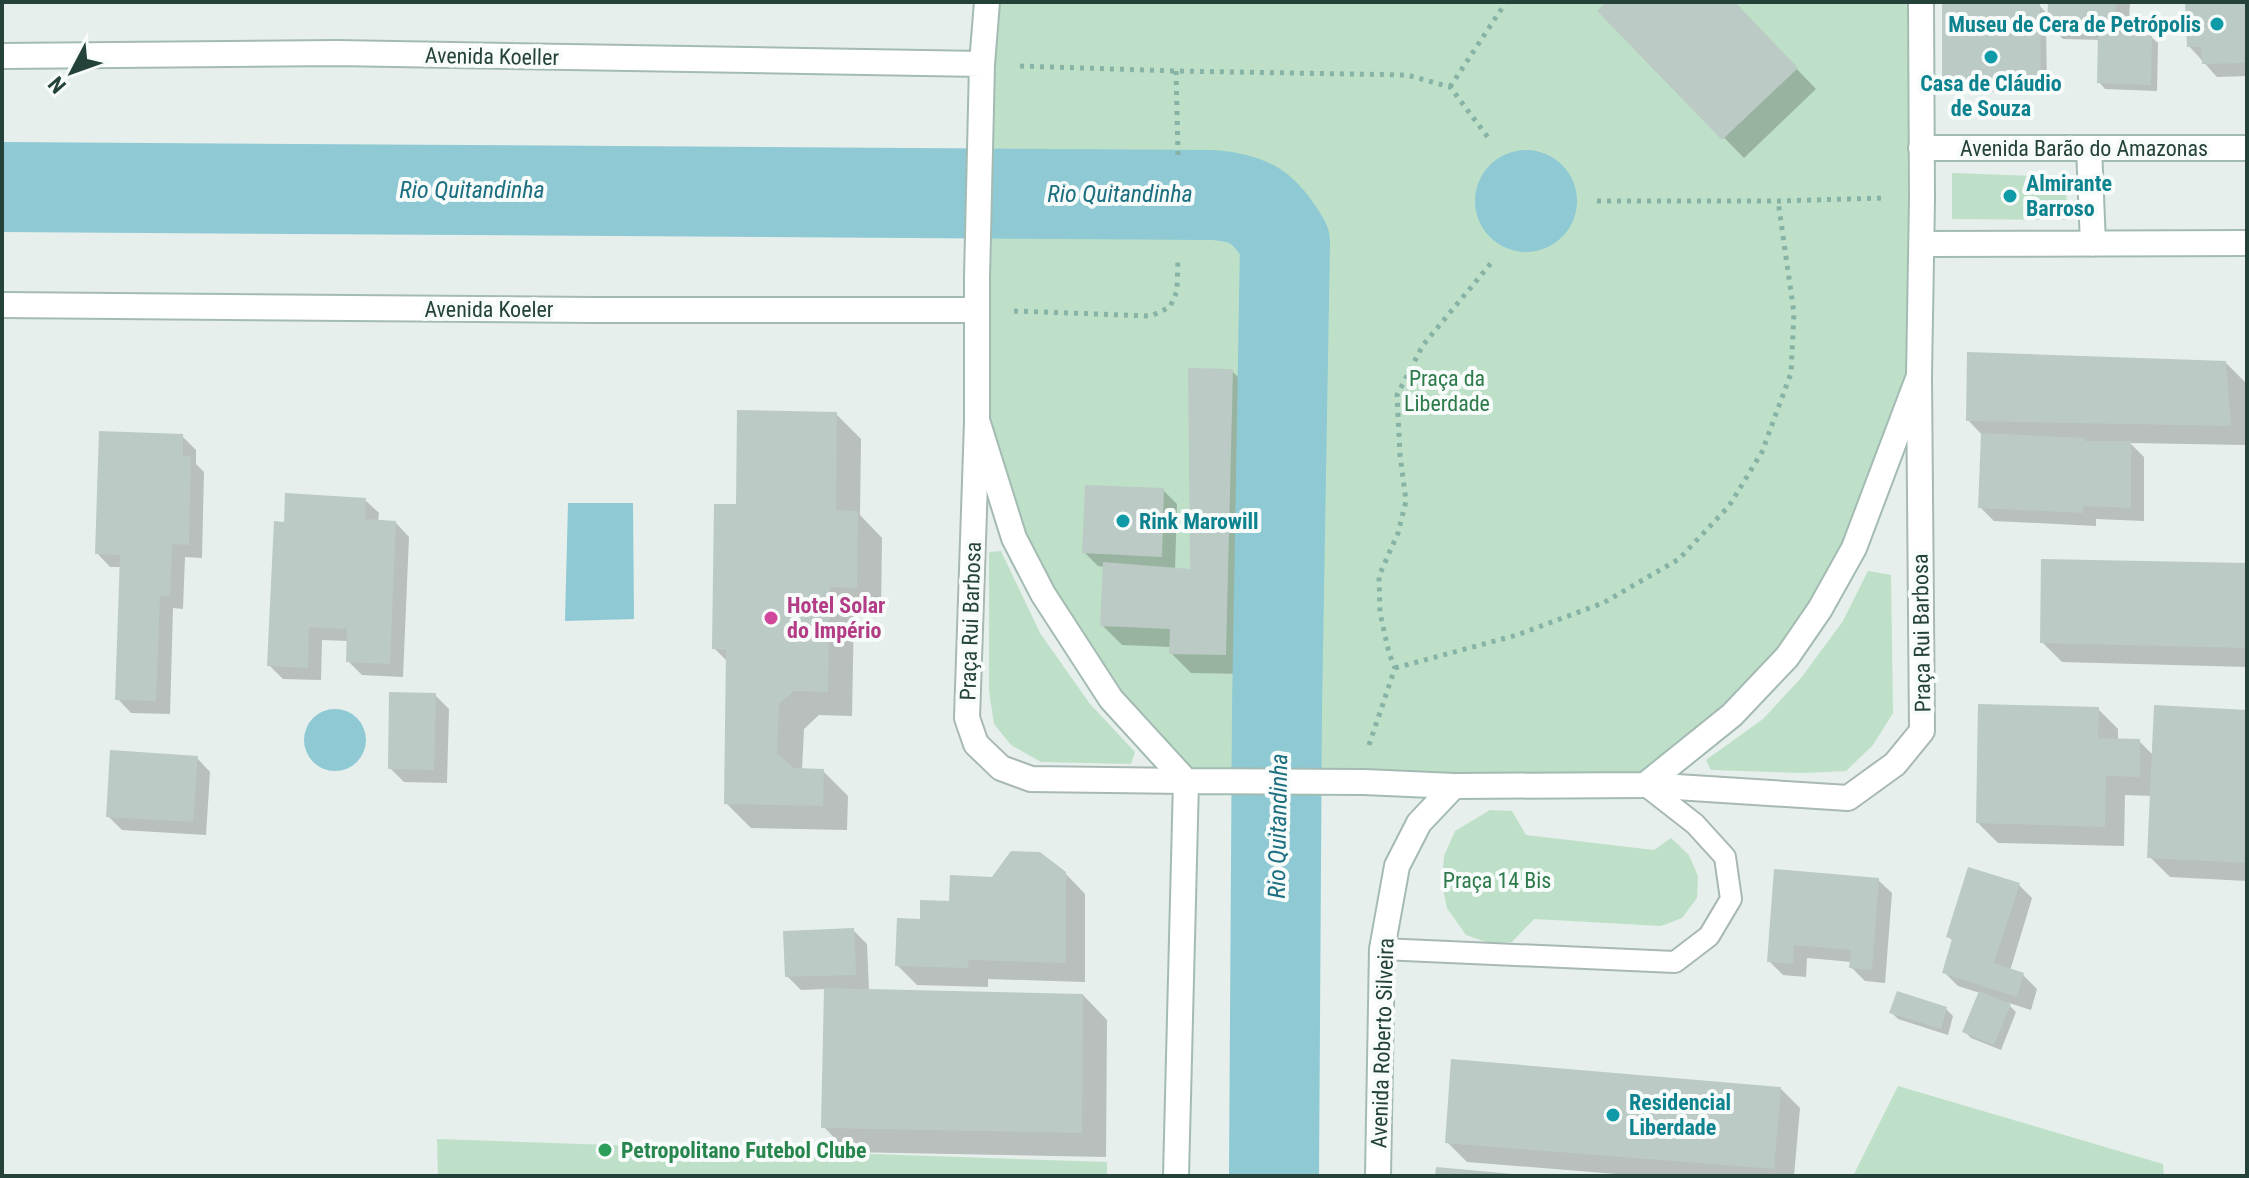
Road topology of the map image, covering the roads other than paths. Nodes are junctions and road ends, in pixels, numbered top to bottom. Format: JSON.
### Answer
{"nodes":[{"id":1,"x":987,"y":2,"type":"edge"},
{"id":2,"x":1921,"y":2,"type":"edge"},
{"id":3,"x":2,"y":56,"type":"edge"},
{"id":4,"x":982,"y":64,"type":"junction"},
{"id":5,"x":1921,"y":148,"type":"junction"},
{"id":6,"x":2089,"y":148,"type":"junction"},
{"id":7,"x":2247,"y":148,"type":"edge"},
{"id":8,"x":2247,"y":243,"type":"edge"},
{"id":9,"x":1922,"y":244,"type":"junction"},
{"id":10,"x":2093,"y":244,"type":"junction"},
{"id":11,"x":2,"y":305,"type":"edge"},
{"id":12,"x":977,"y":310,"type":"junction"},
{"id":13,"x":1919,"y":376,"type":"junction"},
{"id":14,"x":977,"y":420,"type":"junction"},
{"id":15,"x":1186,"y":781,"type":"junction"},
{"id":16,"x":1645,"y":785,"type":"junction"},
{"id":17,"x":1454,"y":786,"type":"junction"},
{"id":18,"x":1382,"y":949,"type":"junction"},
{"id":19,"x":1176,"y":1176,"type":"edge"},
{"id":20,"x":1378,"y":1176,"type":"edge"}],
"edges":[{"from":1,"to":4,"type":"main road"},
{"from":2,"to":5,"type":"main road"},
{"from":3,"to":4,"type":"main road","name":"Avenida Koeller"},
{"from":4,"to":12,"type":"main road"},
{"from":5,"to":6,"type":"main road","name":"Avenida Barão do Amazonas"},
{"from":5,"to":9,"type":"main road"},
{"from":6,"to":7,"type":"main road","name":"Avenida Barão do Amazonas"},
{"from":6,"to":10,"type":"main road"},
{"from":8,"to":10,"type":"main road"},
{"from":9,"to":10,"type":"main road"},
{"from":9,"to":13,"type":"main road"},
{"from":11,"to":12,"type":"main road","name":"Avenida Koeler"},
{"from":12,"to":14,"type":"main road"},
{"from":13,"to":16,"type":"main road"},
{"from":13,"to":16,"type":"main road","name":"Praça Rui Barbosa"},
{"from":14,"to":15,"type":"main road"},
{"from":14,"to":15,"type":"main road","name":"Praça Rui Barbosa"},
{"from":15,"to":17,"type":"main road","name":"Praça Rui Barbosa"},
{"from":15,"to":19,"type":"main road"},
{"from":16,"to":17,"type":"main road"},
{"from":16,"to":18,"type":"lane"},
{"from":17,"to":18,"type":"main road","name":"Avenida Roberto Silveira"},
{"from":18,"to":20,"type":"main road","name":"Avenida Roberto Silveira"}]}
